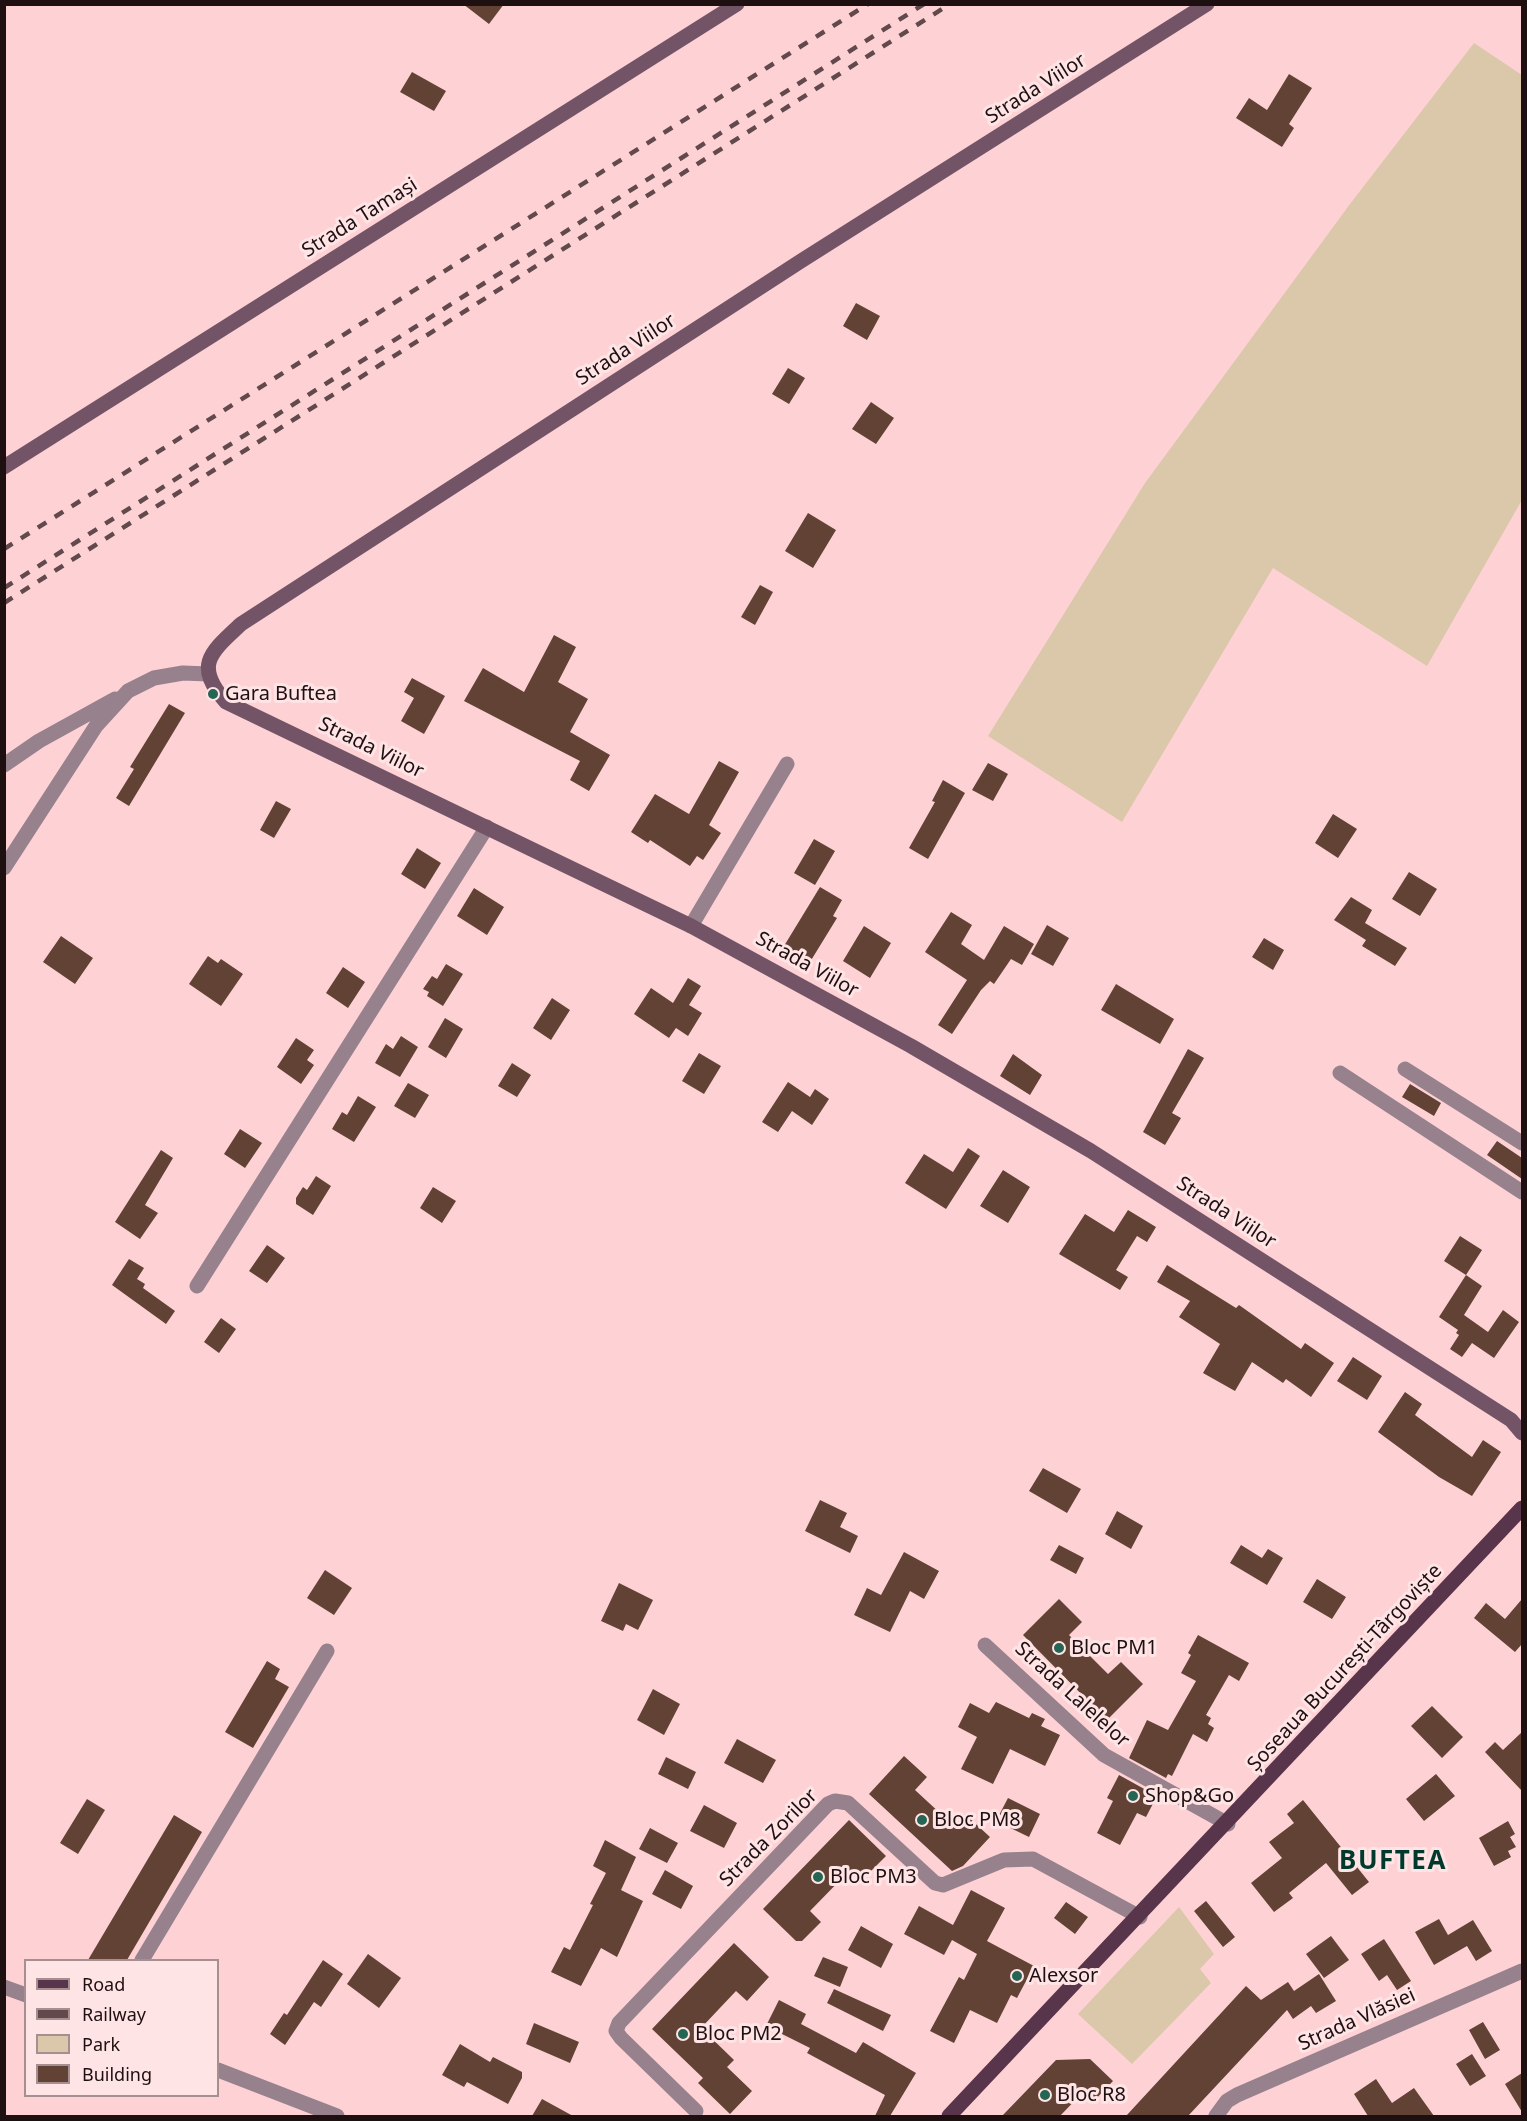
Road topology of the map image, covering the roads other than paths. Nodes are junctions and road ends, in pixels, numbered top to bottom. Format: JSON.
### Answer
{"nodes":[{"id":1,"x":737,"y":4,"type":"edge"},
{"id":2,"x":1207,"y":4,"type":"edge"},
{"id":3,"x":4,"y":467,"type":"edge"},
{"id":4,"x":208,"y":674,"type":"junction"},
{"id":5,"x":128,"y":691,"type":"junction"},
{"id":6,"x":787,"y":764,"type":"dead end"},
{"id":7,"x":4,"y":765,"type":"edge"},
{"id":8,"x":487,"y":827,"type":"junction"},
{"id":9,"x":4,"y":868,"type":"edge"},
{"id":10,"x":691,"y":926,"type":"junction"},
{"id":11,"x":1405,"y":1069,"type":"dead end"},
{"id":12,"x":1340,"y":1073,"type":"dead end"},
{"id":13,"x":1522,"y":1143,"type":"edge"},
{"id":14,"x":1522,"y":1191,"type":"edge"},
{"id":15,"x":197,"y":1286,"type":"dead end"},
{"id":16,"x":1517,"y":1422,"type":"edge"},
{"id":17,"x":1522,"y":1433,"type":"edge"},
{"id":18,"x":1522,"y":1508,"type":"edge"},
{"id":19,"x":985,"y":1645,"type":"dead end"},
{"id":20,"x":327,"y":1651,"type":"dead end"},
{"id":21,"x":1228,"y":1824,"type":"junction"},
{"id":22,"x":1140,"y":1917,"type":"junction"},
{"id":23,"x":143,"y":1959,"type":"edge"},
{"id":24,"x":1522,"y":1971,"type":"edge"},
{"id":25,"x":4,"y":1987,"type":"edge"},
{"id":26,"x":24,"y":1994,"type":"edge"},
{"id":27,"x":219,"y":2070,"type":"edge"},
{"id":28,"x":696,"y":2111,"type":"dead end"},
{"id":29,"x":337,"y":2116,"type":"edge"},
{"id":30,"x":949,"y":2116,"type":"edge"},
{"id":31,"x":1216,"y":2116,"type":"edge"}],
"edges":[{"from":1,"to":3,"type":"main road","name":"Strada Tamași"},
{"from":2,"to":4,"type":"main road","name":"Strada Viilor"},
{"from":4,"to":5,"type":"street"},
{"from":4,"to":8,"type":"main road","name":"Strada Viilor"},
{"from":5,"to":7,"type":"street"},
{"from":5,"to":9,"type":"street"},
{"from":6,"to":10,"type":"street"},
{"from":8,"to":10,"type":"main road","name":"Strada Viilor"},
{"from":8,"to":15,"type":"street"},
{"from":10,"to":16,"type":"main road","name":"Strada Viilor"},
{"from":11,"to":13,"type":"street"},
{"from":12,"to":14,"type":"street"},
{"from":16,"to":17,"type":"main road","name":"Strada Viilor"},
{"from":18,"to":21,"type":"main road","name":"Șoseaua București-Târgoviște"},
{"from":19,"to":21,"type":"street","name":"Strada Lalelelor"},
{"from":20,"to":23,"type":"street"},
{"from":21,"to":22,"type":"main road","name":"Șoseaua București-Târgoviște"},
{"from":22,"to":28,"type":"street","name":"Strada Zorilor"},
{"from":22,"to":30,"type":"main road","name":"Șoseaua București-Târgoviște"},
{"from":24,"to":31,"type":"street","name":"Strada Vlăsiei"},
{"from":25,"to":26,"type":"street"},
{"from":27,"to":29,"type":"street"}]}
